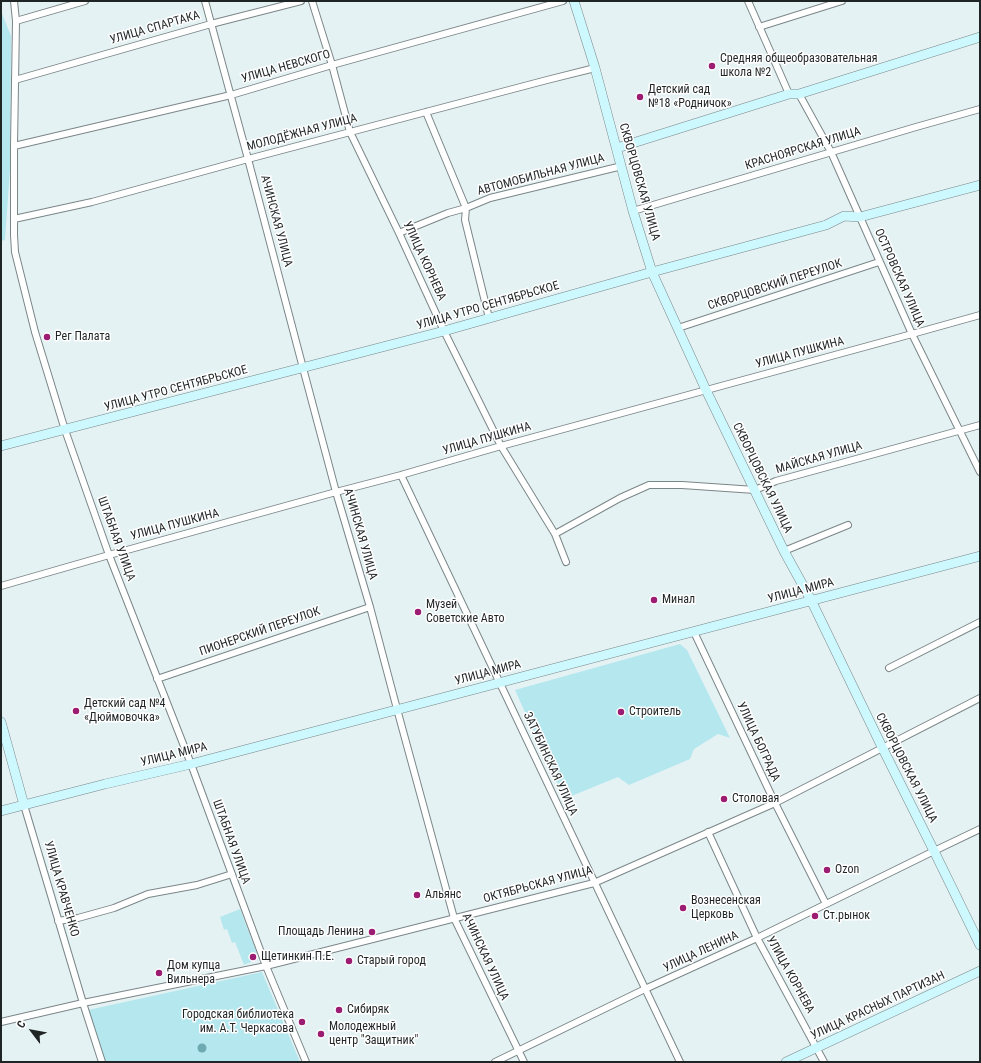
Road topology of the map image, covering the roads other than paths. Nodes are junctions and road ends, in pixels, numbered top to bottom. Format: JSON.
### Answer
{"nodes":[{"id":1,"x":14,"y":1,"type":"edge"},
{"id":2,"x":85,"y":1,"type":"edge"},
{"id":3,"x":205,"y":1,"type":"edge"},
{"id":4,"x":302,"y":1,"type":"edge"},
{"id":5,"x":312,"y":1,"type":"edge"},
{"id":6,"x":563,"y":1,"type":"edge"},
{"id":7,"x":574,"y":1,"type":"edge"},
{"id":8,"x":748,"y":1,"type":"edge"},
{"id":9,"x":842,"y":1,"type":"edge"},
{"id":10,"x":16,"y":21,"type":"junction"},
{"id":11,"x":211,"y":24,"type":"junction"},
{"id":12,"x":759,"y":27,"type":"junction"},
{"id":13,"x":980,"y":37,"type":"edge"},
{"id":14,"x":332,"y":65,"type":"junction"},
{"id":15,"x":595,"y":68,"type":"junction"},
{"id":16,"x":15,"y":80,"type":"junction"},
{"id":17,"x":789,"y":94,"type":"junction"},
{"id":18,"x":799,"y":94,"type":"junction"},
{"id":19,"x":231,"y":95,"type":"junction"},
{"id":20,"x":980,"y":109,"type":"edge"},
{"id":21,"x":426,"y":112,"type":"junction"},
{"id":22,"x":350,"y":132,"type":"junction"},
{"id":23,"x":14,"y":146,"type":"junction"},
{"id":24,"x":617,"y":148,"type":"junction"},
{"id":25,"x":831,"y":152,"type":"junction"},
{"id":26,"x":248,"y":159,"type":"junction"},
{"id":27,"x":622,"y":166,"type":"junction"},
{"id":28,"x":980,"y":184,"type":"edge"},
{"id":29,"x":466,"y":208,"type":"junction"},
{"id":30,"x":634,"y":211,"type":"junction"},
{"id":31,"x":860,"y":217,"type":"junction"},
{"id":32,"x":14,"y":219,"type":"junction"},
{"id":33,"x":399,"y":233,"type":"junction"},
{"id":34,"x":879,"y":262,"type":"junction"},
{"id":35,"x":652,"y":272,"type":"junction"},
{"id":36,"x":980,"y":314,"type":"edge"},
{"id":37,"x":489,"y":318,"type":"junction"},
{"id":38,"x":678,"y":328,"type":"junction"},
{"id":39,"x":444,"y":331,"type":"junction"},
{"id":40,"x":912,"y":334,"type":"junction"},
{"id":41,"x":303,"y":368,"type":"junction"},
{"id":42,"x":706,"y":390,"type":"junction"},
{"id":43,"x":980,"y":425,"type":"edge"},
{"id":44,"x":65,"y":430,"type":"junction"},
{"id":45,"x":960,"y":430,"type":"junction"},
{"id":46,"x":1,"y":446,"type":"edge"},
{"id":47,"x":501,"y":446,"type":"junction"},
{"id":48,"x":980,"y":472,"type":"edge"},
{"id":49,"x":401,"y":475,"type":"junction"},
{"id":50,"x":755,"y":490,"type":"junction"},
{"id":51,"x":336,"y":492,"type":"junction"},
{"id":52,"x":848,"y":525,"type":"dead end"},
{"id":53,"x":555,"y":534,"type":"junction"},
{"id":54,"x":784,"y":551,"type":"junction"},
{"id":55,"x":109,"y":555,"type":"junction"},
{"id":56,"x":980,"y":556,"type":"edge"},
{"id":57,"x":566,"y":562,"type":"dead end"},
{"id":58,"x":1,"y":586,"type":"edge"},
{"id":59,"x":811,"y":600,"type":"junction"},
{"id":60,"x":370,"y":607,"type":"junction"},
{"id":61,"x":980,"y":622,"type":"edge"},
{"id":62,"x":694,"y":632,"type":"junction"},
{"id":63,"x":889,"y":668,"type":"dead end"},
{"id":64,"x":157,"y":679,"type":"junction"},
{"id":65,"x":500,"y":683,"type":"junction"},
{"id":66,"x":980,"y":698,"type":"edge"},
{"id":67,"x":397,"y":709,"type":"junction"},
{"id":68,"x":1,"y":722,"type":"edge"},
{"id":69,"x":882,"y":747,"type":"junction"},
{"id":70,"x":190,"y":764,"type":"junction"},
{"id":71,"x":775,"y":803,"type":"junction"},
{"id":72,"x":24,"y":805,"type":"junction"},
{"id":73,"x":1,"y":811,"type":"edge"},
{"id":74,"x":980,"y":829,"type":"edge"},
{"id":75,"x":708,"y":832,"type":"junction"},
{"id":76,"x":934,"y":851,"type":"junction"},
{"id":77,"x":232,"y":874,"type":"junction"},
{"id":78,"x":594,"y":883,"type":"junction"},
{"id":79,"x":826,"y":904,"type":"junction"},
{"id":80,"x":454,"y":918,"type":"junction"},
{"id":81,"x":58,"y":922,"type":"junction"},
{"id":82,"x":757,"y":938,"type":"junction"},
{"id":83,"x":980,"y":945,"type":"edge"},
{"id":84,"x":266,"y":966,"type":"junction"},
{"id":85,"x":980,"y":971,"type":"edge"},
{"id":86,"x":645,"y":989,"type":"junction"},
{"id":87,"x":82,"y":1003,"type":"junction"},
{"id":88,"x":1,"y":1022,"type":"edge"},
{"id":89,"x":817,"y":1048,"type":"junction"},
{"id":90,"x":518,"y":1051,"type":"junction"},
{"id":91,"x":102,"y":1062,"type":"edge"},
{"id":92,"x":306,"y":1062,"type":"edge"},
{"id":93,"x":495,"y":1062,"type":"edge"},
{"id":94,"x":524,"y":1062,"type":"edge"},
{"id":95,"x":680,"y":1062,"type":"edge"},
{"id":96,"x":786,"y":1062,"type":"edge"},
{"id":97,"x":824,"y":1062,"type":"edge"}],
"edges":[{"from":1,"to":10,"type":"street","name":"ШТАБНАЯ УЛИЦА"},
{"from":2,"to":10,"type":"street"},
{"from":3,"to":11,"type":"street","name":"АЧИНСКАЯ УЛИЦА"},
{"from":4,"to":11,"type":"street","name":"УЛИЦА СПАРТАКА"},
{"from":5,"to":14,"type":"street","name":"УЛИЦА КОРНЕВА"},
{"from":6,"to":14,"type":"street","name":"УЛИЦА НЕВСКОГО"},
{"from":7,"to":15,"type":"street","name":"СКВОРЦОВСКАЯ УЛИЦА"},
{"from":8,"to":12,"type":"street"},
{"from":9,"to":12,"type":"street"},
{"from":10,"to":16,"type":"street","name":"ШТАБНАЯ УЛИЦА"},
{"from":11,"to":16,"type":"street","name":"УЛИЦА СПАРТАКА"},
{"from":11,"to":19,"type":"street","name":"АЧИНСКАЯ УЛИЦА"},
{"from":12,"to":17,"type":"street"},
{"from":13,"to":18,"type":"street","name":"АВТОМОБИЛЬНАЯ УЛИЦА"},
{"from":14,"to":19,"type":"street","name":"УЛИЦА НЕВСКОГО"},
{"from":14,"to":22,"type":"street","name":"УЛИЦА КОРНЕВА"},
{"from":15,"to":21,"type":"street","name":"МОЛОДЁЖНАЯ УЛИЦА"},
{"from":15,"to":24,"type":"street","name":"СКВОРЦОВСКАЯ УЛИЦА"},
{"from":16,"to":23,"type":"street","name":"ШТАБНАЯ УЛИЦА"},
{"from":17,"to":18,"type":"street","name":"АВТОМОБИЛЬНАЯ УЛИЦА"},
{"from":17,"to":24,"type":"street","name":"АВТОМОБИЛЬНАЯ УЛИЦА"},
{"from":18,"to":25,"type":"street","name":"ОСТРОВСКАЯ УЛИЦА"},
{"from":19,"to":23,"type":"street","name":"УЛИЦА НЕВСКОГО"},
{"from":19,"to":26,"type":"street","name":"АЧИНСКАЯ УЛИЦА"},
{"from":20,"to":25,"type":"street","name":"КРАСНОЯРСКАЯ УЛИЦА"},
{"from":21,"to":22,"type":"street","name":"МОЛОДЁЖНАЯ УЛИЦА"},
{"from":21,"to":29,"type":"street"},
{"from":22,"to":26,"type":"street","name":"МОЛОДЁЖНАЯ УЛИЦА"},
{"from":22,"to":33,"type":"street","name":"УЛИЦА КОРНЕВА"},
{"from":23,"to":32,"type":"street","name":"ШТАБНАЯ УЛИЦА"},
{"from":24,"to":27,"type":"street","name":"СКВОРЦОВСКАЯ УЛИЦА"},
{"from":25,"to":30,"type":"street","name":"КРАСНОЯРСКАЯ УЛИЦА"},
{"from":25,"to":31,"type":"street","name":"ОСТРОВСКАЯ УЛИЦА"},
{"from":26,"to":32,"type":"street","name":"МОЛОДЁЖНАЯ УЛИЦА"},
{"from":26,"to":41,"type":"street","name":"АЧИНСКАЯ УЛИЦА"},
{"from":27,"to":29,"type":"street","name":"АВТОМОБИЛЬНАЯ УЛИЦА"},
{"from":27,"to":30,"type":"street","name":"СКВОРЦОВСКАЯ УЛИЦА"},
{"from":28,"to":31,"type":"street","name":"УЛИЦА УТРО СЕНТЯБРЬСКОЕ"},
{"from":29,"to":33,"type":"street","name":"АВТОМОБИЛЬНАЯ УЛИЦА"},
{"from":29,"to":37,"type":"street"},
{"from":30,"to":35,"type":"street","name":"СКВОРЦОВСКАЯ УЛИЦА"},
{"from":31,"to":34,"type":"street","name":"ОСТРОВСКАЯ УЛИЦА"},
{"from":31,"to":35,"type":"street","name":"УЛИЦА УТРО СЕНТЯБРЬСКОЕ"},
{"from":32,"to":44,"type":"street","name":"ШТАБНАЯ УЛИЦА"},
{"from":33,"to":39,"type":"street","name":"УЛИЦА КОРНЕВА"},
{"from":34,"to":38,"type":"street","name":"СКВОРЦОВСКИЙ ПЕРЕУЛОК"},
{"from":34,"to":40,"type":"street","name":"ОСТРОВСКАЯ УЛИЦА"},
{"from":35,"to":37,"type":"street","name":"УЛИЦА УТРО СЕНТЯБРЬСКОЕ"},
{"from":35,"to":38,"type":"street","name":"СКВОРЦОВСКАЯ УЛИЦА"},
{"from":36,"to":40,"type":"street","name":"УЛИЦА ПУШКИНА"},
{"from":37,"to":39,"type":"street","name":"УЛИЦА УТРО СЕНТЯБРЬСКОЕ"},
{"from":38,"to":42,"type":"street","name":"СКВОРЦОВСКАЯ УЛИЦА"},
{"from":39,"to":41,"type":"street","name":"УЛИЦА УТРО СЕНТЯБРЬСКОЕ"},
{"from":39,"to":47,"type":"street","name":"УЛИЦА КОРНЕВА"},
{"from":40,"to":42,"type":"street","name":"УЛИЦА ПУШКИНА"},
{"from":40,"to":45,"type":"street","name":"ОСТРОВСКАЯ УЛИЦА"},
{"from":41,"to":44,"type":"street","name":"УЛИЦА УТРО СЕНТЯБРЬСКОЕ"},
{"from":41,"to":51,"type":"street","name":"АЧИНСКАЯ УЛИЦА"},
{"from":42,"to":47,"type":"street","name":"УЛИЦА ПУШКИНА"},
{"from":42,"to":50,"type":"street","name":"СКВОРЦОВСКАЯ УЛИЦА"},
{"from":43,"to":45,"type":"street","name":"МАЙСКАЯ УЛИЦА"},
{"from":44,"to":46,"type":"street","name":"УЛИЦА УТРО СЕНТЯБРЬСКОЕ"},
{"from":44,"to":55,"type":"street","name":"ШТАБНАЯ УЛИЦА"},
{"from":45,"to":48,"type":"street","name":"ОСТРОВСКАЯ УЛИЦА"},
{"from":45,"to":50,"type":"street","name":"МАЙСКАЯ УЛИЦА"},
{"from":47,"to":49,"type":"street","name":"УЛИЦА ПУШКИНА"},
{"from":47,"to":53,"type":"street","name":"УЛИЦА КОРНЕВА"},
{"from":49,"to":51,"type":"street","name":"УЛИЦА ПУШКИНА"},
{"from":49,"to":65,"type":"street","name":"ЗАТУБИНСКАЯ УЛИЦА"},
{"from":50,"to":53,"type":"street","name":"МАЙСКАЯ УЛИЦА"},
{"from":50,"to":54,"type":"street","name":"СКВОРЦОВСКАЯ УЛИЦА"},
{"from":51,"to":55,"type":"street","name":"УЛИЦА ПУШКИНА"},
{"from":51,"to":60,"type":"street","name":"АЧИНСКАЯ УЛИЦА"},
{"from":52,"to":54,"type":"street"},
{"from":53,"to":57,"type":"street","name":"УЛИЦА КОРНЕВА"},
{"from":54,"to":59,"type":"street","name":"СКВОРЦОВСКАЯ УЛИЦА"},
{"from":55,"to":58,"type":"street","name":"УЛИЦА ПУШКИНА"},
{"from":55,"to":64,"type":"street","name":"ШТАБНАЯ УЛИЦА"},
{"from":56,"to":59,"type":"street","name":"УЛИЦА МИРА"},
{"from":59,"to":62,"type":"street","name":"УЛИЦА МИРА"},
{"from":59,"to":69,"type":"street","name":"СКВОРЦОВСКАЯ УЛИЦА"},
{"from":60,"to":64,"type":"street","name":"ПИОНЕРСКИЙ ПЕРЕУЛОК"},
{"from":60,"to":67,"type":"street","name":"АЧИНСКАЯ УЛИЦА"},
{"from":61,"to":63,"type":"street"},
{"from":62,"to":65,"type":"street","name":"УЛИЦА МИРА"},
{"from":62,"to":71,"type":"street","name":"УЛИЦА БОГРАДА"},
{"from":64,"to":70,"type":"street","name":"ШТАБНАЯ УЛИЦА"},
{"from":65,"to":67,"type":"street","name":"УЛИЦА МИРА"},
{"from":65,"to":78,"type":"street","name":"ЗАТУБИНСКАЯ УЛИЦА"},
{"from":66,"to":69,"type":"street","name":"ОКТЯБРЬСКАЯ УЛИЦА"},
{"from":67,"to":70,"type":"street","name":"УЛИЦА МИРА"},
{"from":67,"to":80,"type":"street","name":"АЧИНСКАЯ УЛИЦА"},
{"from":68,"to":72,"type":"street","name":"УЛИЦА КРАВЧЕНКО"},
{"from":69,"to":71,"type":"street","name":"ОКТЯБРЬСКАЯ УЛИЦА"},
{"from":69,"to":76,"type":"street","name":"СКВОРЦОВСКАЯ УЛИЦА"},
{"from":70,"to":72,"type":"street","name":"УЛИЦА МИРА"},
{"from":70,"to":77,"type":"street","name":"ШТАБНАЯ УЛИЦА"},
{"from":71,"to":75,"type":"street","name":"ОКТЯБРЬСКАЯ УЛИЦА"},
{"from":71,"to":79,"type":"street","name":"УЛИЦА БОГРАДА"},
{"from":72,"to":73,"type":"street","name":"УЛИЦА МИРА"},
{"from":72,"to":81,"type":"street","name":"УЛИЦА КРАВЧЕНКО"},
{"from":74,"to":76,"type":"street","name":"УЛИЦА ЛЕНИНА"},
{"from":75,"to":78,"type":"street","name":"ОКТЯБРЬСКАЯ УЛИЦА"},
{"from":75,"to":82,"type":"street","name":"УЛИЦА КОРНЕВА"},
{"from":76,"to":79,"type":"street","name":"УЛИЦА ЛЕНИНА"},
{"from":76,"to":83,"type":"street","name":"СКВОРЦОВСКАЯ УЛИЦА"},
{"from":77,"to":81,"type":"street"},
{"from":77,"to":84,"type":"street","name":"ШТАБНАЯ УЛИЦА"},
{"from":78,"to":80,"type":"street","name":"ОКТЯБРЬСКАЯ УЛИЦА"},
{"from":78,"to":86,"type":"street","name":"ЗАТУБИНСКАЯ УЛИЦА"},
{"from":79,"to":82,"type":"street","name":"УЛИЦА ЛЕНИНА"},
{"from":80,"to":84,"type":"street","name":"ОКТЯБРЬСКАЯ УЛИЦА"},
{"from":80,"to":90,"type":"street","name":"АЧИНСКАЯ УЛИЦА"},
{"from":81,"to":87,"type":"street","name":"УЛИЦА КРАВЧЕНКО"},
{"from":82,"to":86,"type":"street","name":"УЛИЦА ЛЕНИНА"},
{"from":82,"to":89,"type":"street","name":"УЛИЦА КОРНЕВА"},
{"from":84,"to":87,"type":"street","name":"ОКТЯБРЬСКАЯ УЛИЦА"},
{"from":84,"to":92,"type":"street","name":"ШТАБНАЯ УЛИЦА"},
{"from":85,"to":89,"type":"street","name":"УЛИЦА КРАСНЫХ ПАРТИЗАН"},
{"from":86,"to":90,"type":"street","name":"УЛИЦА ЛЕНИНА"},
{"from":86,"to":95,"type":"street","name":"ЗАТУБИНСКАЯ УЛИЦА"},
{"from":87,"to":88,"type":"street","name":"ОКТЯБРЬСКАЯ УЛИЦА"},
{"from":87,"to":91,"type":"street","name":"УЛИЦА КРАВЧЕНКО"},
{"from":89,"to":96,"type":"street","name":"УЛИЦА КРАСНЫХ ПАРТИЗАН"},
{"from":89,"to":97,"type":"street","name":"УЛИЦА КОРНЕВА"},
{"from":90,"to":93,"type":"street","name":"УЛИЦА ЛЕНИНА"},
{"from":90,"to":94,"type":"street","name":"АЧИНСКАЯ УЛИЦА"}]}
